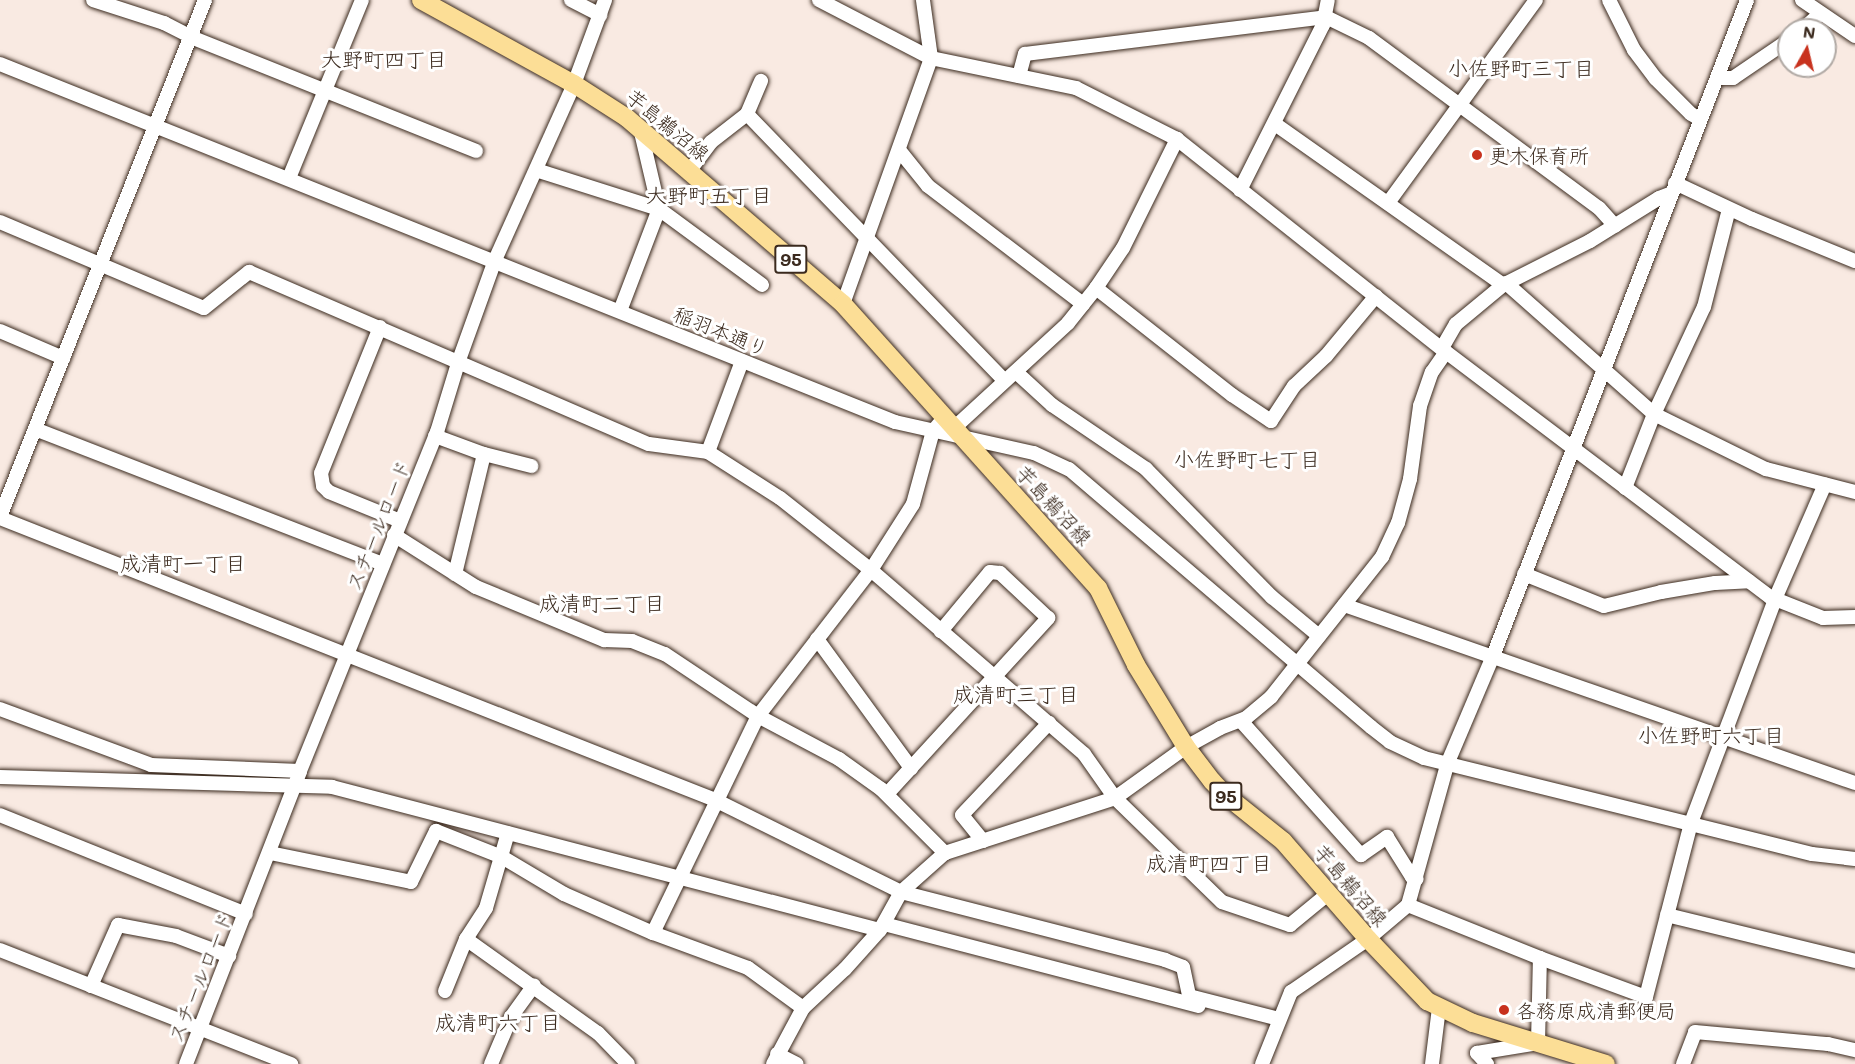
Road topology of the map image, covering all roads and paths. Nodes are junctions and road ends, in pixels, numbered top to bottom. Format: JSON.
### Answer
{"nodes":[{"id":1,"x":93,"y":0,"type":"edge"},
{"id":2,"x":205,"y":0,"type":"edge"},
{"id":3,"x":362,"y":0,"type":"edge"},
{"id":4,"x":421,"y":0,"type":"edge"},
{"id":5,"x":572,"y":0,"type":"edge"},
{"id":6,"x":605,"y":0,"type":"edge"},
{"id":7,"x":819,"y":0,"type":"edge"},
{"id":8,"x":922,"y":0,"type":"edge"},
{"id":9,"x":1328,"y":0,"type":"edge"},
{"id":10,"x":1536,"y":0,"type":"edge"},
{"id":11,"x":1609,"y":0,"type":"edge"},
{"id":12,"x":1747,"y":0,"type":"edge"},
{"id":13,"x":1802,"y":0,"type":"edge"},
{"id":14,"x":1821,"y":8,"type":"edge"},
{"id":15,"x":600,"y":15,"type":"junction"},
{"id":16,"x":1326,"y":17,"type":"junction"},
{"id":17,"x":1855,"y":36,"type":"edge"},
{"id":18,"x":191,"y":37,"type":"junction"},
{"id":19,"x":1777,"y":48,"type":"edge"},
{"id":20,"x":931,"y":58,"type":"junction"},
{"id":21,"x":0,"y":64,"type":"edge"},
{"id":22,"x":1019,"y":76,"type":"junction"},
{"id":23,"x":1717,"y":78,"type":"junction"},
{"id":24,"x":761,"y":81,"type":"dead end"},
{"id":25,"x":574,"y":84,"type":"junction"},
{"id":26,"x":325,"y":89,"type":"junction"},
{"id":27,"x":1458,"y":106,"type":"junction"},
{"id":28,"x":747,"y":114,"type":"junction"},
{"id":29,"x":1700,"y":119,"type":"junction"},
{"id":30,"x":1275,"y":124,"type":"junction"},
{"id":31,"x":156,"y":126,"type":"junction"},
{"id":32,"x":640,"y":128,"type":"junction"},
{"id":33,"x":1177,"y":139,"type":"junction"},
{"id":34,"x":899,"y":150,"type":"junction"},
{"id":35,"x":476,"y":151,"type":"dead end"},
{"id":36,"x":536,"y":170,"type":"junction"},
{"id":37,"x":690,"y":170,"type":"junction"},
{"id":38,"x":289,"y":178,"type":"junction"},
{"id":39,"x":1674,"y":188,"type":"junction"},
{"id":40,"x":1240,"y":190,"type":"junction"},
{"id":41,"x":1388,"y":203,"type":"junction"},
{"id":42,"x":659,"y":209,"type":"junction"},
{"id":43,"x":1729,"y":209,"type":"junction"},
{"id":44,"x":0,"y":222,"type":"edge"},
{"id":45,"x":1615,"y":226,"type":"junction"},
{"id":46,"x":866,"y":240,"type":"junction"},
{"id":47,"x":495,"y":260,"type":"junction"},
{"id":48,"x":1855,"y":261,"type":"edge"},
{"id":49,"x":100,"y":263,"type":"junction"},
{"id":50,"x":1505,"y":284,"type":"junction"},
{"id":51,"x":762,"y":285,"type":"dead end"},
{"id":52,"x":1096,"y":288,"type":"junction"},
{"id":53,"x":1376,"y":296,"type":"junction"},
{"id":54,"x":843,"y":304,"type":"junction"},
{"id":55,"x":1083,"y":304,"type":"junction"},
{"id":56,"x":620,"y":311,"type":"junction"},
{"id":57,"x":380,"y":327,"type":"junction"},
{"id":58,"x":0,"y":331,"type":"edge"},
{"id":59,"x":1444,"y":350,"type":"junction"},
{"id":60,"x":63,"y":358,"type":"junction"},
{"id":61,"x":459,"y":360,"type":"junction"},
{"id":62,"x":742,"y":361,"type":"junction"},
{"id":63,"x":1604,"y":369,"type":"junction"},
{"id":64,"x":1016,"y":372,"type":"junction"},
{"id":65,"x":1004,"y":380,"type":"junction"},
{"id":66,"x":1654,"y":414,"type":"junction"},
{"id":67,"x":953,"y":427,"type":"junction"},
{"id":68,"x":35,"y":429,"type":"junction"},
{"id":69,"x":933,"y":431,"type":"junction"},
{"id":70,"x":435,"y":436,"type":"junction"},
{"id":71,"x":1572,"y":448,"type":"junction"},
{"id":72,"x":708,"y":452,"type":"junction"},
{"id":73,"x":484,"y":454,"type":"junction"},
{"id":74,"x":531,"y":466,"type":"dead end"},
{"id":75,"x":1825,"y":484,"type":"junction"},
{"id":76,"x":1624,"y":488,"type":"junction"},
{"id":77,"x":1855,"y":492,"type":"edge"},
{"id":78,"x":0,"y":518,"type":"edge"},
{"id":79,"x":400,"y":521,"type":"junction"},
{"id":80,"x":394,"y":535,"type":"junction"},
{"id":81,"x":382,"y":564,"type":"junction"},
{"id":82,"x":871,"y":570,"type":"junction"},
{"id":83,"x":455,"y":574,"type":"junction"},
{"id":84,"x":1524,"y":574,"type":"junction"},
{"id":85,"x":1749,"y":581,"type":"junction"},
{"id":86,"x":1775,"y":599,"type":"junction"},
{"id":87,"x":1344,"y":605,"type":"junction"},
{"id":88,"x":1855,"y":618,"type":"edge"},
{"id":89,"x":941,"y":631,"type":"junction"},
{"id":90,"x":1319,"y":636,"type":"junction"},
{"id":91,"x":817,"y":639,"type":"junction"},
{"id":92,"x":346,"y":656,"type":"junction"},
{"id":93,"x":1494,"y":656,"type":"junction"},
{"id":94,"x":1295,"y":663,"type":"junction"},
{"id":95,"x":995,"y":677,"type":"junction"},
{"id":96,"x":0,"y":709,"type":"edge"},
{"id":97,"x":758,"y":716,"type":"junction"},
{"id":98,"x":1241,"y":721,"type":"junction"},
{"id":99,"x":1049,"y":723,"type":"junction"},
{"id":100,"x":1723,"y":737,"type":"junction"},
{"id":101,"x":1186,"y":747,"type":"junction"},
{"id":102,"x":1448,"y":762,"type":"junction"},
{"id":103,"x":911,"y":768,"type":"junction"},
{"id":104,"x":300,"y":771,"type":"junction"},
{"id":105,"x":0,"y":777,"type":"edge"},
{"id":106,"x":1855,"y":783,"type":"edge"},
{"id":107,"x":296,"y":786,"type":"junction"},
{"id":108,"x":887,"y":794,"type":"junction"},
{"id":109,"x":1115,"y":798,"type":"junction"},
{"id":110,"x":715,"y":800,"type":"junction"},
{"id":111,"x":0,"y":815,"type":"edge"},
{"id":112,"x":1691,"y":823,"type":"junction"},
{"id":113,"x":508,"y":832,"type":"junction"},
{"id":114,"x":983,"y":841,"type":"junction"},
{"id":115,"x":270,"y":853,"type":"junction"},
{"id":116,"x":945,"y":853,"type":"junction"},
{"id":117,"x":502,"y":857,"type":"junction"},
{"id":118,"x":1855,"y":859,"type":"edge"},
{"id":119,"x":680,"y":877,"type":"junction"},
{"id":120,"x":1417,"y":879,"type":"junction"},
{"id":121,"x":901,"y":892,"type":"junction"},
{"id":122,"x":1329,"y":893,"type":"junction"},
{"id":123,"x":1408,"y":905,"type":"junction"},
{"id":124,"x":246,"y":914,"type":"junction"},
{"id":125,"x":1667,"y":915,"type":"junction"},
{"id":126,"x":882,"y":927,"type":"junction"},
{"id":127,"x":653,"y":933,"type":"junction"},
{"id":128,"x":466,"y":939,"type":"junction"},
{"id":129,"x":1368,"y":939,"type":"junction"},
{"id":130,"x":0,"y":950,"type":"edge"},
{"id":131,"x":229,"y":956,"type":"junction"},
{"id":132,"x":1540,"y":958,"type":"junction"},
{"id":133,"x":1855,"y":961,"type":"edge"},
{"id":134,"x":534,"y":985,"type":"junction"},
{"id":135,"x":91,"y":986,"type":"junction"},
{"id":136,"x":445,"y":991,"type":"dead end"},
{"id":137,"x":1223,"y":1005,"type":"junction"},
{"id":138,"x":803,"y":1008,"type":"junction"},
{"id":139,"x":1438,"y":1008,"type":"junction"},
{"id":140,"x":1279,"y":1019,"type":"junction"},
{"id":141,"x":200,"y":1027,"type":"junction"},
{"id":142,"x":1538,"y":1043,"type":"junction"},
{"id":143,"x":1855,"y":1050,"type":"edge"},
{"id":144,"x":775,"y":1059,"type":"edge"},
{"id":145,"x":186,"y":1064,"type":"edge"},
{"id":146,"x":291,"y":1064,"type":"edge"},
{"id":147,"x":491,"y":1064,"type":"edge"},
{"id":148,"x":628,"y":1064,"type":"edge"},
{"id":149,"x":797,"y":1064,"type":"edge"},
{"id":150,"x":1262,"y":1064,"type":"edge"},
{"id":151,"x":1432,"y":1064,"type":"edge"},
{"id":152,"x":1487,"y":1064,"type":"edge"},
{"id":153,"x":1605,"y":1064,"type":"edge"},
{"id":154,"x":1683,"y":1064,"type":"edge"}],
"edges":[{"from":1,"to":18,"type":"street"},
{"from":2,"to":18,"type":"street"},
{"from":3,"to":26,"type":"street"},
{"from":4,"to":25,"type":"main road","name":"芋島鵜沼線","number":"95"},
{"from":5,"to":15,"type":"street"},
{"from":6,"to":15,"type":"street","name":"スチールロード"},
{"from":7,"to":20,"type":"street"},
{"from":8,"to":20,"type":"street"},
{"from":9,"to":16,"type":"street"},
{"from":10,"to":27,"type":"street"},
{"from":11,"to":29,"type":"street"},
{"from":12,"to":23,"type":"street"},
{"from":13,"to":14,"type":"street"},
{"from":14,"to":17,"type":"street"},
{"from":15,"to":25,"type":"street","name":"スチールロード"},
{"from":16,"to":22,"type":"street"},
{"from":16,"to":27,"type":"street"},
{"from":16,"to":30,"type":"street"},
{"from":18,"to":26,"type":"street"},
{"from":18,"to":31,"type":"street"},
{"from":19,"to":23,"type":"street"},
{"from":20,"to":22,"type":"street"},
{"from":20,"to":34,"type":"street"},
{"from":21,"to":31,"type":"street","name":"稲羽本通り"},
{"from":22,"to":33,"type":"street"},
{"from":23,"to":29,"type":"street"},
{"from":24,"to":28,"type":"street"},
{"from":25,"to":32,"type":"main road","name":"芋島鵜沼線","number":"95"},
{"from":25,"to":36,"type":"street","name":"スチールロード"},
{"from":26,"to":35,"type":"street"},
{"from":26,"to":38,"type":"street"},
{"from":27,"to":41,"type":"street"},
{"from":27,"to":45,"type":"street"},
{"from":28,"to":37,"type":"street"},
{"from":28,"to":46,"type":"street"},
{"from":29,"to":39,"type":"street"},
{"from":30,"to":40,"type":"street"},
{"from":30,"to":41,"type":"street"},
{"from":31,"to":38,"type":"street","name":"稲羽本通り"},
{"from":31,"to":49,"type":"street"},
{"from":32,"to":37,"type":"main road","name":"芋島鵜沼線","number":"95"},
{"from":32,"to":42,"type":"street"},
{"from":33,"to":40,"type":"street"},
{"from":33,"to":52,"type":"street"},
{"from":34,"to":46,"type":"street"},
{"from":34,"to":55,"type":"street"},
{"from":36,"to":42,"type":"street"},
{"from":36,"to":47,"type":"street","name":"スチールロード"},
{"from":37,"to":54,"type":"main road","name":"芋島鵜沼線","number":"95"},
{"from":38,"to":47,"type":"street","name":"稲羽本通り"},
{"from":39,"to":43,"type":"street"},
{"from":39,"to":45,"type":"street"},
{"from":39,"to":63,"type":"street"},
{"from":40,"to":53,"type":"street"},
{"from":41,"to":50,"type":"street"},
{"from":42,"to":51,"type":"street"},
{"from":42,"to":56,"type":"street"},
{"from":43,"to":48,"type":"street"},
{"from":43,"to":66,"type":"street"},
{"from":44,"to":49,"type":"street"},
{"from":45,"to":50,"type":"street"},
{"from":46,"to":54,"type":"street"},
{"from":46,"to":65,"type":"street"},
{"from":47,"to":56,"type":"street","name":"稲羽本通り"},
{"from":47,"to":61,"type":"street","name":"スチールロード"},
{"from":49,"to":57,"type":"street"},
{"from":49,"to":60,"type":"street"},
{"from":50,"to":59,"type":"street"},
{"from":50,"to":63,"type":"street"},
{"from":52,"to":53,"type":"street"},
{"from":52,"to":55,"type":"street"},
{"from":53,"to":59,"type":"street"},
{"from":54,"to":67,"type":"main road","name":"芋島鵜沼線","number":"95"},
{"from":55,"to":64,"type":"street"},
{"from":56,"to":62,"type":"street","name":"稲羽本通り"},
{"from":57,"to":61,"type":"street"},
{"from":57,"to":79,"type":"street"},
{"from":58,"to":60,"type":"street"},
{"from":59,"to":71,"type":"street"},
{"from":59,"to":87,"type":"street"},
{"from":60,"to":68,"type":"street"},
{"from":61,"to":70,"type":"street","name":"スチールロード"},
{"from":61,"to":72,"type":"street"},
{"from":62,"to":69,"type":"street","name":"稲羽本通り"},
{"from":62,"to":72,"type":"street"},
{"from":63,"to":66,"type":"street"},
{"from":63,"to":71,"type":"street"},
{"from":64,"to":65,"type":"street"},
{"from":64,"to":90,"type":"street"},
{"from":65,"to":67,"type":"street"},
{"from":66,"to":75,"type":"street"},
{"from":66,"to":76,"type":"street"},
{"from":67,"to":69,"type":"street","name":"稲羽本通り"},
{"from":67,"to":69,"type":"street"},
{"from":67,"to":94,"type":"street","name":"稲羽本通り"},
{"from":67,"to":101,"type":"main road","name":"芋島鵜沼線","number":"95"},
{"from":68,"to":78,"type":"street"},
{"from":68,"to":81,"type":"street"},
{"from":69,"to":82,"type":"street"},
{"from":70,"to":73,"type":"street"},
{"from":70,"to":79,"type":"street","name":"スチールロード"},
{"from":71,"to":76,"type":"street"},
{"from":71,"to":84,"type":"street"},
{"from":72,"to":82,"type":"street"},
{"from":73,"to":74,"type":"street"},
{"from":73,"to":83,"type":"street"},
{"from":75,"to":77,"type":"street"},
{"from":75,"to":86,"type":"street"},
{"from":76,"to":85,"type":"street"},
{"from":78,"to":92,"type":"street"},
{"from":79,"to":80,"type":"street","name":"スチールロード"},
{"from":80,"to":81,"type":"street","name":"スチールロード"},
{"from":80,"to":83,"type":"street"},
{"from":81,"to":92,"type":"street","name":"スチールロード"},
{"from":82,"to":89,"type":"street"},
{"from":82,"to":91,"type":"street"},
{"from":83,"to":97,"type":"street"},
{"from":84,"to":85,"type":"street"},
{"from":84,"to":93,"type":"street"},
{"from":85,"to":86,"type":"street"},
{"from":86,"to":88,"type":"street"},
{"from":86,"to":100,"type":"street"},
{"from":87,"to":90,"type":"street"},
{"from":87,"to":93,"type":"street"},
{"from":89,"to":95,"type":"street"},
{"from":89,"to":95,"type":"street"},
{"from":90,"to":94,"type":"street"},
{"from":91,"to":97,"type":"street"},
{"from":91,"to":103,"type":"street"},
{"from":92,"to":104,"type":"street","name":"スチールロード"},
{"from":92,"to":110,"type":"street"},
{"from":93,"to":100,"type":"street"},
{"from":93,"to":102,"type":"street"},
{"from":94,"to":98,"type":"street"},
{"from":94,"to":102,"type":"street","name":"稲羽本通り"},
{"from":95,"to":99,"type":"street"},
{"from":95,"to":103,"type":"street"},
{"from":96,"to":104,"type":"street"},
{"from":97,"to":108,"type":"street"},
{"from":97,"to":110,"type":"street"},
{"from":98,"to":101,"type":"street"},
{"from":98,"to":120,"type":"street"},
{"from":99,"to":109,"type":"street"},
{"from":99,"to":114,"type":"street"},
{"from":100,"to":106,"type":"street"},
{"from":100,"to":112,"type":"street"},
{"from":101,"to":109,"type":"street"},
{"from":101,"to":122,"type":"main road","name":"芋島鵜沼線","number":"95"},
{"from":102,"to":112,"type":"street","name":"稲羽本通り"},
{"from":102,"to":120,"type":"street"},
{"from":103,"to":108,"type":"street"},
{"from":104,"to":107,"type":"street","name":"スチールロード"},
{"from":105,"to":107,"type":"street"},
{"from":107,"to":113,"type":"street"},
{"from":107,"to":115,"type":"street","name":"スチールロード"},
{"from":108,"to":116,"type":"street"},
{"from":109,"to":114,"type":"street"},
{"from":109,"to":122,"type":"street"},
{"from":110,"to":119,"type":"street"},
{"from":110,"to":121,"type":"street"},
{"from":111,"to":124,"type":"street"},
{"from":112,"to":118,"type":"street","name":"稲羽本通り"},
{"from":112,"to":125,"type":"street"},
{"from":113,"to":117,"type":"street"},
{"from":113,"to":119,"type":"street"},
{"from":114,"to":116,"type":"street"},
{"from":115,"to":117,"type":"street"},
{"from":115,"to":124,"type":"street","name":"スチールロード"},
{"from":116,"to":121,"type":"street"},
{"from":117,"to":127,"type":"street"},
{"from":117,"to":128,"type":"street"},
{"from":119,"to":126,"type":"street"},
{"from":119,"to":127,"type":"street"},
{"from":120,"to":123,"type":"street"},
{"from":121,"to":126,"type":"street"},
{"from":121,"to":137,"type":"street"},
{"from":122,"to":129,"type":"main road","name":"芋島鵜沼線","number":"95"},
{"from":123,"to":129,"type":"street"},
{"from":123,"to":132,"type":"street"},
{"from":124,"to":131,"type":"street","name":"スチールロード"},
{"from":125,"to":132,"type":"street"},
{"from":125,"to":133,"type":"street"},
{"from":126,"to":137,"type":"street"},
{"from":126,"to":138,"type":"street"},
{"from":127,"to":138,"type":"street"},
{"from":128,"to":134,"type":"street"},
{"from":128,"to":136,"type":"street"},
{"from":129,"to":139,"type":"main road","name":"芋島鵜沼線","number":"95"},
{"from":129,"to":140,"type":"street"},
{"from":130,"to":135,"type":"street"},
{"from":131,"to":135,"type":"street"},
{"from":131,"to":141,"type":"street","name":"スチールロード"},
{"from":132,"to":142,"type":"street"},
{"from":134,"to":147,"type":"street"},
{"from":134,"to":148,"type":"street"},
{"from":135,"to":141,"type":"street"},
{"from":137,"to":140,"type":"street"},
{"from":138,"to":144,"type":"street"},
{"from":139,"to":142,"type":"main road","name":"芋島鵜沼線","number":"95"},
{"from":139,"to":151,"type":"street"},
{"from":140,"to":150,"type":"street"},
{"from":141,"to":145,"type":"street","name":"スチールロード"},
{"from":141,"to":146,"type":"street"},
{"from":142,"to":152,"type":"street"},
{"from":142,"to":153,"type":"main road","name":"芋島鵜沼線","number":"95"},
{"from":143,"to":154,"type":"street"},
{"from":144,"to":149,"type":"street"}]}
